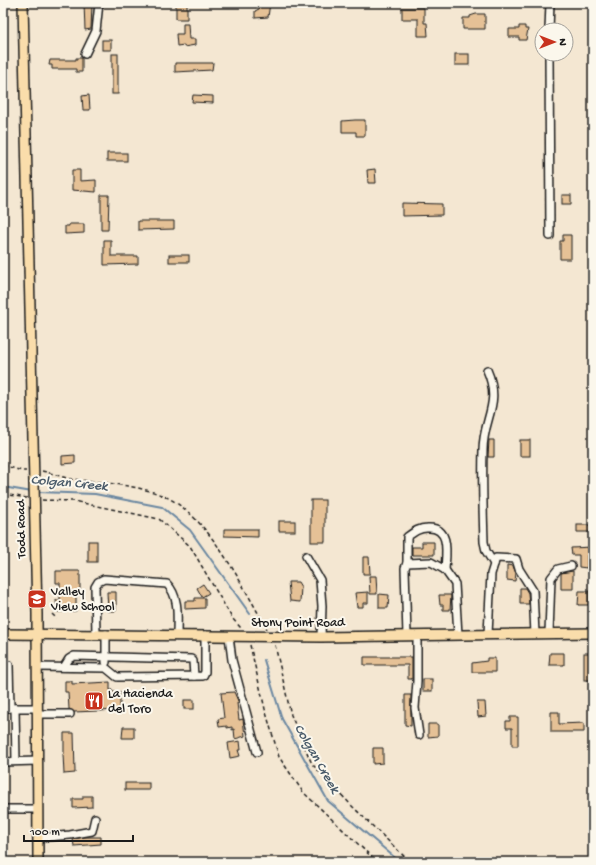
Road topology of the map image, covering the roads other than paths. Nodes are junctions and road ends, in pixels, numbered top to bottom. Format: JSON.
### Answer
{"nodes":[{"id":1,"x":23,"y":3,"type":"edge"},
{"id":2,"x":99,"y":3,"type":"edge"},
{"id":3,"x":550,"y":3,"type":"edge"},
{"id":4,"x":549,"y":22,"type":"edge"},
{"id":5,"x":85,"y":54,"type":"dead end"},
{"id":6,"x":549,"y":62,"type":"edge"},
{"id":7,"x":550,"y":236,"type":"dead end"},
{"id":8,"x":487,"y":370,"type":"dead end"},
{"id":9,"x":306,"y":556,"type":"dead end"},
{"id":10,"x":407,"y":563,"type":"junction"},
{"id":11,"x":494,"y":564,"type":"junction"},
{"id":12,"x":571,"y":566,"type":"dead end"},
{"id":13,"x":445,"y":570,"type":"junction"},
{"id":14,"x":549,"y":633,"type":"junction"},
{"id":15,"x":593,"y":633,"type":"edge"},
{"id":16,"x":3,"y":634,"type":"edge"},
{"id":17,"x":37,"y":634,"type":"junction"},
{"id":18,"x":96,"y":634,"type":"junction"},
{"id":19,"x":106,"y":634,"type":"junction"},
{"id":20,"x":488,"y":634,"type":"junction"},
{"id":21,"x":535,"y":634,"type":"junction"},
{"id":22,"x":177,"y":635,"type":"junction"},
{"id":23,"x":205,"y":635,"type":"junction"},
{"id":24,"x":458,"y":635,"type":"junction"},
{"id":25,"x":229,"y":636,"type":"junction"},
{"id":26,"x":407,"y":636,"type":"junction"},
{"id":27,"x":417,"y":636,"type":"junction"},
{"id":28,"x":321,"y":637,"type":"junction"},
{"id":29,"x":106,"y":658,"type":"junction"},
{"id":30,"x":3,"y":665,"type":"edge"},
{"id":31,"x":37,"y":667,"type":"junction"},
{"id":32,"x":64,"y":667,"type":"junction"},
{"id":33,"x":106,"y":668,"type":"junction"},
{"id":34,"x":194,"y":676,"type":"junction"},
{"id":35,"x":9,"y":708,"type":"edge"},
{"id":36,"x":37,"y":711,"type":"junction"},
{"id":37,"x":70,"y":714,"type":"dead end"},
{"id":38,"x":419,"y":735,"type":"dead end"},
{"id":39,"x":257,"y":752,"type":"dead end"},
{"id":40,"x":16,"y":761,"type":"junction"},
{"id":41,"x":3,"y":762,"type":"edge"},
{"id":42,"x":38,"y":762,"type":"junction"},
{"id":43,"x":3,"y":809,"type":"edge"},
{"id":44,"x":38,"y":809,"type":"junction"},
{"id":45,"x":95,"y":818,"type":"dead end"},
{"id":46,"x":38,"y":838,"type":"junction"},
{"id":47,"x":38,"y":862,"type":"edge"}],
"edges":[{"from":1,"to":17,"type":"main road","name":"Todd Road"},
{"from":2,"to":5,"type":"lane"},
{"from":3,"to":4,"type":"lane"},
{"from":6,"to":7,"type":"lane"},
{"from":8,"to":11,"type":"lane"},
{"from":9,"to":28,"type":"lane"},
{"from":10,"to":13,"type":"lane"},
{"from":10,"to":13,"type":"lane"},
{"from":10,"to":26,"type":"lane"},
{"from":11,"to":20,"type":"lane"},
{"from":11,"to":21,"type":"lane"},
{"from":12,"to":14,"type":"lane"},
{"from":13,"to":24,"type":"lane"},
{"from":14,"to":15,"type":"main road","name":"Stony Point Road"},
{"from":14,"to":21,"type":"main road","name":"Stony Point Road"},
{"from":16,"to":17,"type":"main road","name":"Stony Point Road"},
{"from":17,"to":18,"type":"main road","name":"Stony Point Road"},
{"from":17,"to":31,"type":"main road","name":"Todd Road"},
{"from":18,"to":19,"type":"main road","name":"Stony Point Road"},
{"from":18,"to":22,"type":"lane"},
{"from":19,"to":22,"type":"main road","name":"Stony Point Road"},
{"from":19,"to":29,"type":"lane"},
{"from":20,"to":21,"type":"main road","name":"Stony Point Road"},
{"from":20,"to":24,"type":"main road","name":"Stony Point Road"},
{"from":22,"to":23,"type":"main road","name":"Stony Point Road"},
{"from":23,"to":25,"type":"main road","name":"Stony Point Road"},
{"from":23,"to":34,"type":"lane"},
{"from":24,"to":27,"type":"main road","name":"Stony Point Road"},
{"from":25,"to":28,"type":"main road","name":"Stony Point Road"},
{"from":25,"to":39,"type":"lane"},
{"from":26,"to":27,"type":"main road","name":"Stony Point Road"},
{"from":26,"to":28,"type":"main road","name":"Stony Point Road"},
{"from":27,"to":38,"type":"lane"},
{"from":29,"to":32,"type":"lane"},
{"from":29,"to":33,"type":"lane"},
{"from":29,"to":34,"type":"lane"},
{"from":30,"to":35,"type":"lane"},
{"from":31,"to":32,"type":"lane"},
{"from":31,"to":36,"type":"main road","name":"Todd Road"},
{"from":32,"to":33,"type":"lane"},
{"from":33,"to":34,"type":"lane"},
{"from":35,"to":36,"type":"lane"},
{"from":35,"to":40,"type":"lane"},
{"from":36,"to":37,"type":"lane"},
{"from":36,"to":42,"type":"main road","name":"Todd Road"},
{"from":40,"to":41,"type":"lane"},
{"from":40,"to":42,"type":"lane"},
{"from":42,"to":44,"type":"main road","name":"Todd Road"},
{"from":43,"to":44,"type":"lane"},
{"from":44,"to":46,"type":"main road","name":"Todd Road"},
{"from":45,"to":46,"type":"lane"},
{"from":46,"to":47,"type":"main road","name":"Todd Road"}]}
